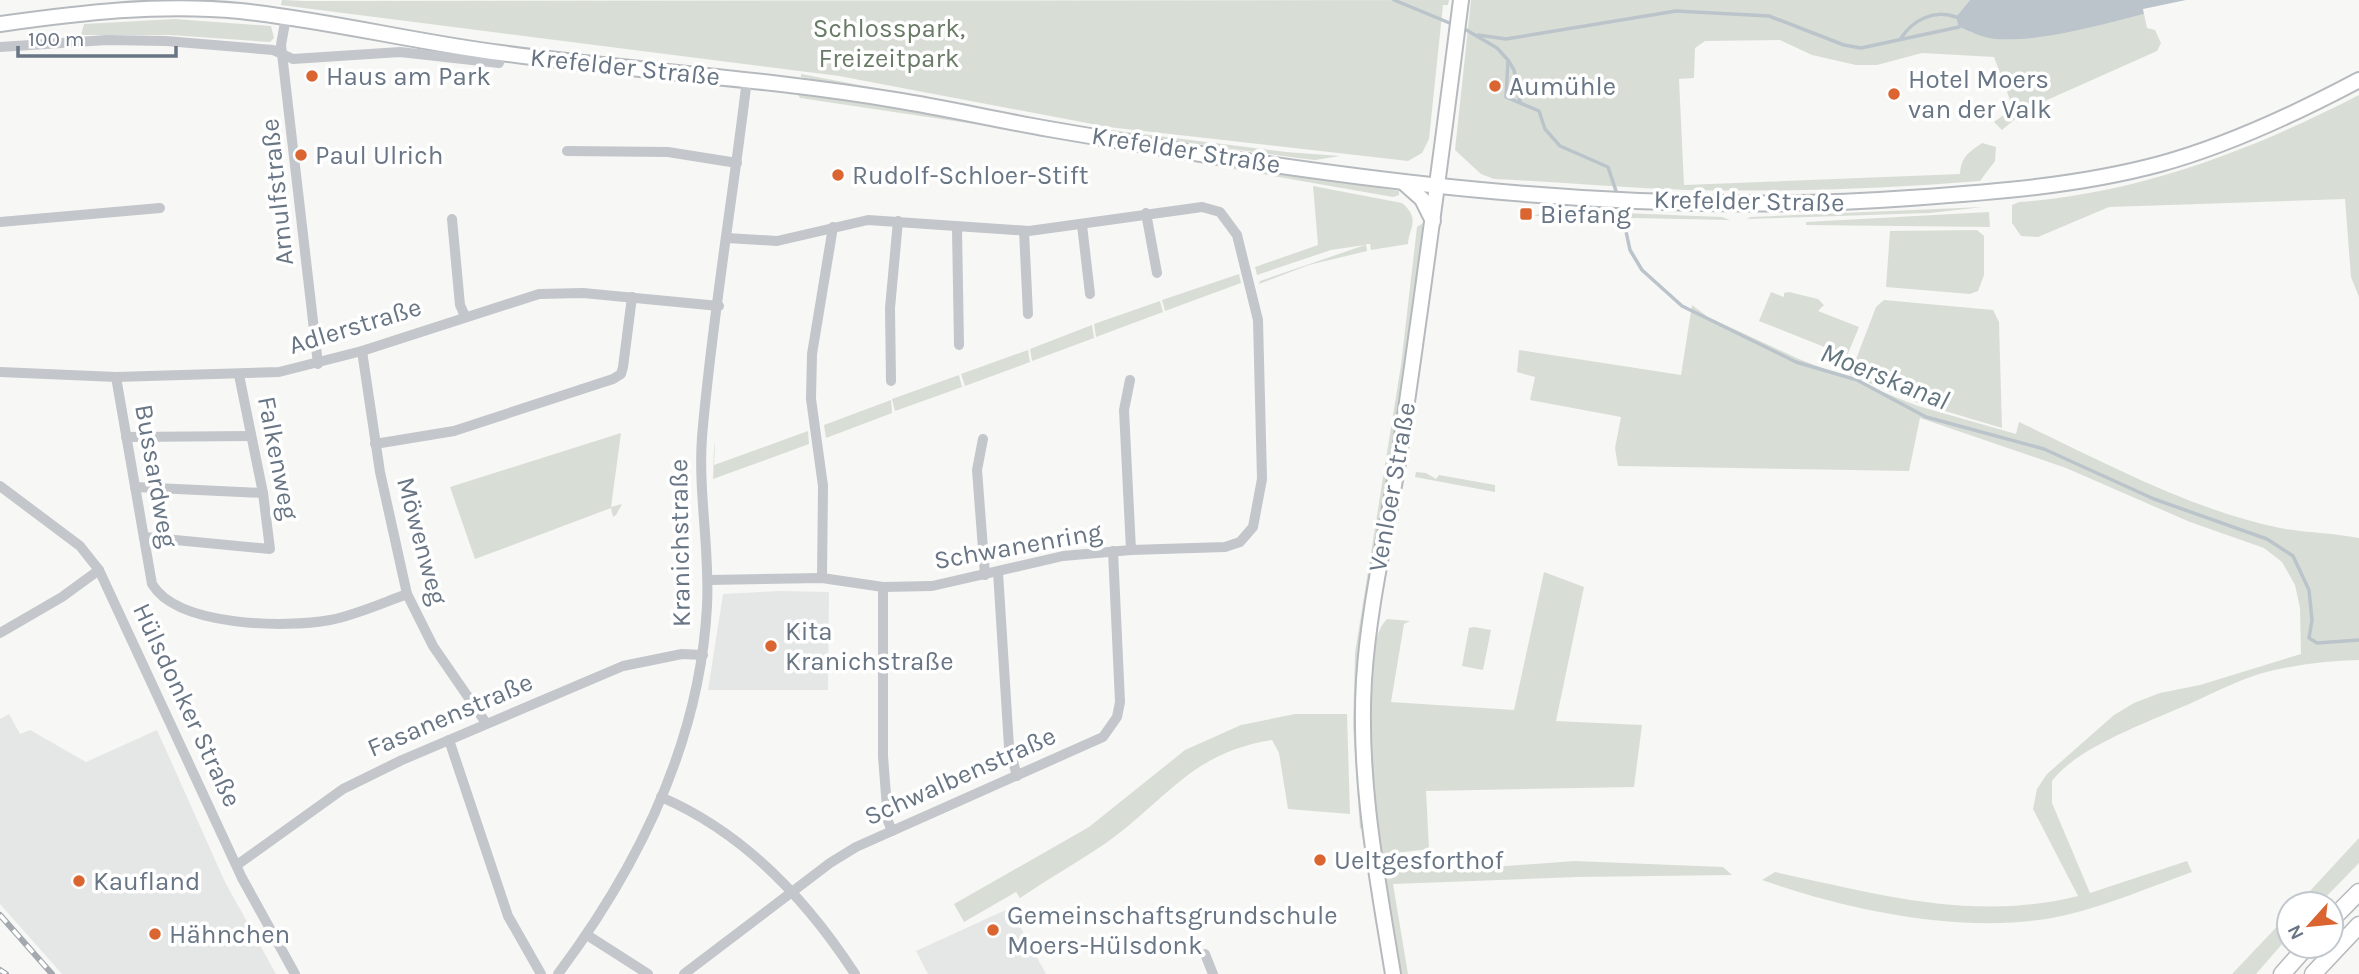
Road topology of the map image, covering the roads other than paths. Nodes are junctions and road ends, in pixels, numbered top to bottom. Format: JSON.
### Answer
{"nodes":[{"id":1,"x":1461,"y":0,"type":"edge"},
{"id":2,"x":286,"y":17,"type":"junction"},
{"id":3,"x":0,"y":24,"type":"edge"},
{"id":4,"x":0,"y":47,"type":"edge"},
{"id":5,"x":285,"y":55,"type":"junction"},
{"id":6,"x":499,"y":63,"type":"dead end"},
{"id":7,"x":747,"y":79,"type":"junction"},
{"id":8,"x":2359,"y":80,"type":"edge"},
{"id":9,"x":567,"y":151,"type":"dead end"},
{"id":10,"x":737,"y":163,"type":"junction"},
{"id":11,"x":1403,"y":183,"type":"junction"},
{"id":12,"x":1439,"y":186,"type":"junction"},
{"id":13,"x":160,"y":208,"type":"dead end"},
{"id":14,"x":1146,"y":213,"type":"junction"},
{"id":15,"x":452,"y":219,"type":"dead end"},
{"id":16,"x":898,"y":221,"type":"junction"},
{"id":17,"x":0,"y":222,"type":"edge"},
{"id":18,"x":1434,"y":222,"type":"junction"},
{"id":19,"x":1082,"y":225,"type":"junction"},
{"id":20,"x":833,"y":227,"type":"junction"},
{"id":21,"x":957,"y":228,"type":"junction"},
{"id":22,"x":1024,"y":231,"type":"junction"},
{"id":23,"x":727,"y":238,"type":"junction"},
{"id":24,"x":1157,"y":273,"type":"dead end"},
{"id":25,"x":1090,"y":294,"type":"dead end"},
{"id":26,"x":632,"y":297,"type":"junction"},
{"id":27,"x":719,"y":306,"type":"junction"},
{"id":28,"x":1028,"y":314,"type":"dead end"},
{"id":29,"x":465,"y":316,"type":"junction"},
{"id":30,"x":959,"y":345,"type":"dead end"},
{"id":31,"x":362,"y":351,"type":"junction"},
{"id":32,"x":318,"y":363,"type":"junction"},
{"id":33,"x":0,"y":372,"type":"edge"},
{"id":34,"x":239,"y":375,"type":"junction"},
{"id":35,"x":116,"y":377,"type":"junction"},
{"id":36,"x":1130,"y":380,"type":"dead end"},
{"id":37,"x":891,"y":381,"type":"dead end"},
{"id":38,"x":251,"y":436,"type":"junction"},
{"id":39,"x":125,"y":438,"type":"junction"},
{"id":40,"x":983,"y":439,"type":"dead end"},
{"id":41,"x":376,"y":444,"type":"junction"},
{"id":42,"x":0,"y":486,"type":"edge"},
{"id":43,"x":135,"y":487,"type":"junction"},
{"id":44,"x":263,"y":493,"type":"junction"},
{"id":45,"x":144,"y":537,"type":"junction"},
{"id":46,"x":1131,"y":550,"type":"junction"},
{"id":47,"x":1113,"y":551,"type":"junction"},
{"id":48,"x":99,"y":570,"type":"junction"},
{"id":49,"x":998,"y":572,"type":"junction"},
{"id":50,"x":985,"y":575,"type":"junction"},
{"id":51,"x":822,"y":578,"type":"junction"},
{"id":52,"x":708,"y":580,"type":"junction"},
{"id":53,"x":883,"y":587,"type":"junction"},
{"id":54,"x":407,"y":594,"type":"junction"},
{"id":55,"x":0,"y":633,"type":"edge"},
{"id":56,"x":703,"y":655,"type":"junction"},
{"id":57,"x":486,"y":723,"type":"junction"},
{"id":58,"x":449,"y":740,"type":"junction"},
{"id":59,"x":1017,"y":776,"type":"junction"},
{"id":60,"x":661,"y":797,"type":"junction"},
{"id":61,"x":892,"y":831,"type":"junction"},
{"id":62,"x":237,"y":865,"type":"junction"},
{"id":63,"x":795,"y":891,"type":"junction"},
{"id":64,"x":2359,"y":891,"type":"edge"},
{"id":65,"x":2345,"y":906,"type":"edge"},
{"id":66,"x":2359,"y":925,"type":"edge"},
{"id":67,"x":587,"y":935,"type":"junction"},
{"id":68,"x":1205,"y":954,"type":"dead end"},
{"id":69,"x":2294,"y":960,"type":"edge"},
{"id":70,"x":295,"y":974,"type":"edge"},
{"id":71,"x":541,"y":974,"type":"edge"},
{"id":72,"x":558,"y":974,"type":"edge"},
{"id":73,"x":648,"y":974,"type":"edge"},
{"id":74,"x":684,"y":974,"type":"edge"},
{"id":75,"x":855,"y":974,"type":"edge"},
{"id":76,"x":1213,"y":974,"type":"edge"},
{"id":77,"x":1392,"y":974,"type":"edge"},
{"id":78,"x":2282,"y":974,"type":"edge"},
{"id":79,"x":2313,"y":974,"type":"edge"}],
"edges":[{"from":1,"to":12,"type":"main road","name":"Venloer Straße"},
{"from":2,"to":3,"type":"main road","name":"Krefelder Straße"},
{"from":2,"to":5,"type":"street","name":"Arnulfstraße"},
{"from":2,"to":7,"type":"main road","name":"Krefelder Straße"},
{"from":4,"to":5,"type":"street","name":"Krefelder Straße"},
{"from":5,"to":6,"type":"street","name":"Krefelder Straße"},
{"from":5,"to":32,"type":"street","name":"Arnulfstraße"},
{"from":7,"to":10,"type":"street","name":"Kranichstraße"},
{"from":7,"to":11,"type":"main road","name":"Krefelder Straße"},
{"from":8,"to":12,"type":"main road","name":"Krefelder Straße"},
{"from":9,"to":10,"type":"street"},
{"from":10,"to":23,"type":"street","name":"Kranichstraße"},
{"from":11,"to":12,"type":"main road","name":"Krefelder Straße"},
{"from":11,"to":18,"type":"main road"},
{"from":12,"to":18,"type":"main road","name":"Venloer Straße"},
{"from":13,"to":17,"type":"street"},
{"from":14,"to":19,"type":"street","name":"Schwanenring"},
{"from":14,"to":24,"type":"street"},
{"from":14,"to":46,"type":"street","name":"Schwanenring"},
{"from":15,"to":29,"type":"street"},
{"from":16,"to":20,"type":"street","name":"Schwanenring"},
{"from":16,"to":21,"type":"street","name":"Schwanenring"},
{"from":16,"to":37,"type":"street"},
{"from":18,"to":77,"type":"main road","name":"Venloer Straße"},
{"from":19,"to":22,"type":"street","name":"Schwanenring"},
{"from":19,"to":25,"type":"street"},
{"from":20,"to":23,"type":"street","name":"Schwanenring"},
{"from":20,"to":51,"type":"street"},
{"from":21,"to":22,"type":"street","name":"Schwanenring"},
{"from":21,"to":30,"type":"street"},
{"from":22,"to":28,"type":"street"},
{"from":23,"to":27,"type":"street","name":"Kranichstraße"},
{"from":26,"to":27,"type":"street","name":"Adlerstraße"},
{"from":26,"to":29,"type":"street","name":"Adlerstraße"},
{"from":26,"to":41,"type":"street"},
{"from":27,"to":52,"type":"street","name":"Kranichstraße"},
{"from":29,"to":31,"type":"street","name":"Adlerstraße"},
{"from":31,"to":32,"type":"street","name":"Adlerstraße"},
{"from":31,"to":41,"type":"street","name":"Möwenweg"},
{"from":32,"to":34,"type":"street","name":"Adlerstraße"},
{"from":33,"to":35,"type":"street","name":"Adlerstraße"},
{"from":34,"to":35,"type":"street","name":"Adlerstraße"},
{"from":34,"to":38,"type":"street","name":"Falkenweg"},
{"from":35,"to":39,"type":"street","name":"Bussardweg"},
{"from":36,"to":46,"type":"street"},
{"from":38,"to":39,"type":"street"},
{"from":38,"to":44,"type":"street","name":"Falkenweg"},
{"from":39,"to":43,"type":"street","name":"Bussardweg"},
{"from":40,"to":50,"type":"street"},
{"from":41,"to":54,"type":"street","name":"Möwenweg"},
{"from":42,"to":48,"type":"street","name":"Hülsdonker Straße"},
{"from":43,"to":44,"type":"street"},
{"from":43,"to":45,"type":"street","name":"Bussardweg"},
{"from":44,"to":45,"type":"street","name":"Falkenweg"},
{"from":45,"to":54,"type":"street","name":"Bussardweg"},
{"from":46,"to":47,"type":"street","name":"Schwanenring"},
{"from":47,"to":49,"type":"street","name":"Schwanenring"},
{"from":47,"to":59,"type":"street","name":"Schwalbenstraße"},
{"from":48,"to":55,"type":"street"},
{"from":48,"to":62,"type":"street","name":"Hülsdonker Straße"},
{"from":49,"to":50,"type":"street","name":"Schwanenring"},
{"from":49,"to":59,"type":"street"},
{"from":50,"to":53,"type":"street","name":"Schwanenring"},
{"from":51,"to":52,"type":"street","name":"Schwanenring"},
{"from":51,"to":53,"type":"street","name":"Schwanenring"},
{"from":52,"to":56,"type":"street","name":"Kranichstraße"},
{"from":53,"to":61,"type":"street"},
{"from":54,"to":57,"type":"street","name":"Möwenweg"},
{"from":56,"to":57,"type":"street","name":"Fasanenstraße"},
{"from":56,"to":60,"type":"street","name":"Kranichstraße"},
{"from":57,"to":58,"type":"street","name":"Fasanenstraße"},
{"from":58,"to":62,"type":"street","name":"Fasanenstraße"},
{"from":58,"to":71,"type":"street"},
{"from":59,"to":61,"type":"street","name":"Schwalbenstraße"},
{"from":60,"to":63,"type":"street"},
{"from":60,"to":67,"type":"street","name":"Kranichstraße"},
{"from":61,"to":63,"type":"street","name":"Schwalbenstraße"},
{"from":62,"to":70,"type":"street","name":"Hülsdonker Straße"},
{"from":63,"to":74,"type":"street","name":"Schwalbenstraße"},
{"from":63,"to":75,"type":"street"},
{"from":64,"to":65,"type":"highway"},
{"from":66,"to":79,"type":"highway"},
{"from":67,"to":72,"type":"street","name":"Kranichstraße"},
{"from":67,"to":73,"type":"street"},
{"from":68,"to":76,"type":"street"},
{"from":69,"to":78,"type":"highway"}]}
